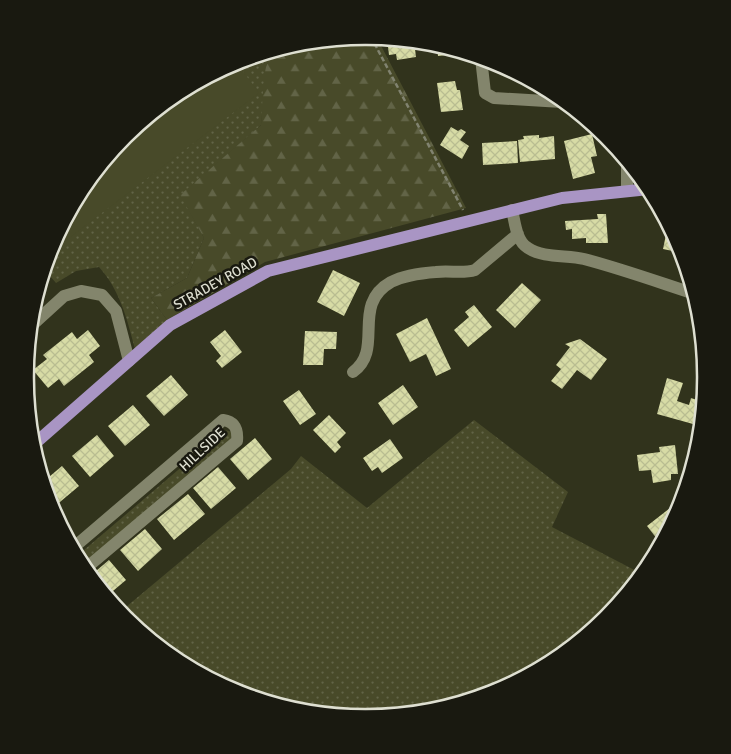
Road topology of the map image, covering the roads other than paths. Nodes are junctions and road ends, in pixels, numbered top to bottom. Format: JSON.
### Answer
{"nodes":[{"id":1,"x":482,"y":67,"type":"edge"},
{"id":2,"x":550,"y":101,"type":"edge"},
{"id":3,"x":627,"y":173,"type":"edge"},
{"id":4,"x":639,"y":190,"type":"edge"},
{"id":5,"x":627,"y":191,"type":"junction"},
{"id":6,"x":512,"y":210,"type":"junction"},
{"id":7,"x":518,"y":234,"type":"junction"},
{"id":8,"x":686,"y":291,"type":"edge"},
{"id":9,"x":39,"y":319,"type":"edge"},
{"id":10,"x":129,"y":361,"type":"junction"},
{"id":11,"x":353,"y":372,"type":"dead end"},
{"id":12,"x":40,"y":439,"type":"edge"},
{"id":13,"x":78,"y":543,"type":"edge"},
{"id":14,"x":92,"y":563,"type":"edge"}],
"edges":[{"from":1,"to":2,"type":"street"},
{"from":3,"to":5,"type":"street"},
{"from":4,"to":5,"type":"main road","name":"STRADEY ROAD"},
{"from":5,"to":6,"type":"main road","name":"STRADEY ROAD"},
{"from":6,"to":7,"type":"street"},
{"from":6,"to":10,"type":"main road","name":"STRADEY ROAD"},
{"from":7,"to":8,"type":"street"},
{"from":7,"to":11,"type":"street"},
{"from":9,"to":10,"type":"street"},
{"from":10,"to":12,"type":"main road","name":"STRADEY ROAD"},
{"from":13,"to":14,"type":"street","name":"HILLSIDE"}]}
